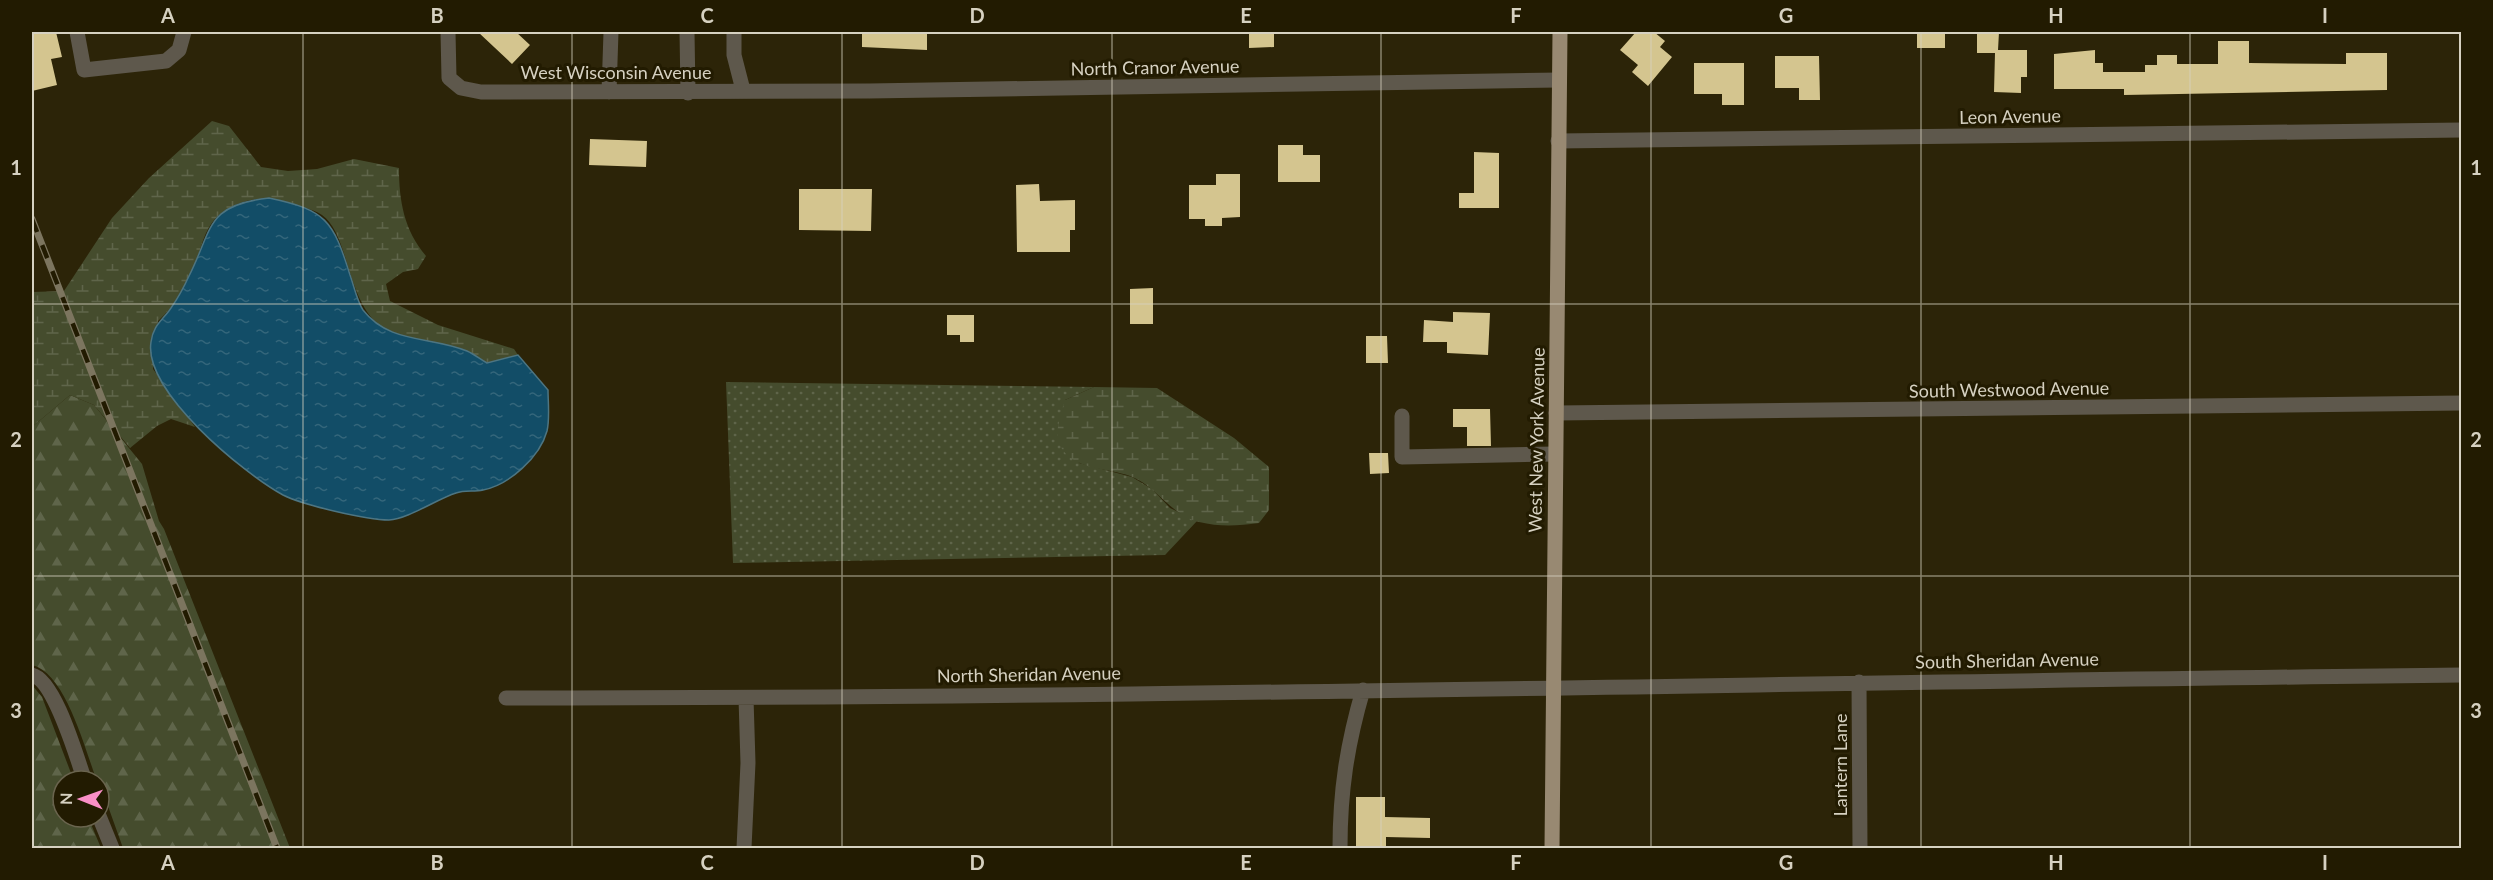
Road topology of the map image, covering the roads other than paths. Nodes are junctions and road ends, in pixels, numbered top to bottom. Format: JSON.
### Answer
{"nodes":[{"id":1,"x":77,"y":32,"type":"edge"},
{"id":2,"x":184,"y":32,"type":"edge"},
{"id":3,"x":448,"y":32,"type":"edge"},
{"id":4,"x":611,"y":32,"type":"edge"},
{"id":5,"x":687,"y":32,"type":"edge"},
{"id":6,"x":734,"y":32,"type":"edge"},
{"id":7,"x":1560,"y":32,"type":"edge"},
{"id":8,"x":1559,"y":80,"type":"junction"},
{"id":9,"x":747,"y":90,"type":"junction"},
{"id":10,"x":609,"y":92,"type":"junction"},
{"id":11,"x":688,"y":93,"type":"junction"},
{"id":12,"x":2462,"y":130,"type":"edge"},
{"id":13,"x":1558,"y":141,"type":"junction"},
{"id":14,"x":2462,"y":402,"type":"edge"},
{"id":15,"x":1556,"y":414,"type":"junction"},
{"id":16,"x":1402,"y":416,"type":"dead end"},
{"id":17,"x":1555,"y":454,"type":"junction"},
{"id":18,"x":32,"y":675,"type":"edge"},
{"id":19,"x":2462,"y":675,"type":"edge"},
{"id":20,"x":1858,"y":682,"type":"junction"},
{"id":21,"x":1553,"y":689,"type":"junction"},
{"id":22,"x":1363,"y":690,"type":"junction"},
{"id":23,"x":506,"y":698,"type":"dead end"},
{"id":24,"x":746,"y":698,"type":"junction"},
{"id":25,"x":81,"y":769,"type":"edge"},
{"id":26,"x":104,"y":829,"type":"edge"},
{"id":27,"x":112,"y":849,"type":"edge"},
{"id":28,"x":744,"y":849,"type":"edge"},
{"id":29,"x":1340,"y":849,"type":"edge"},
{"id":30,"x":1552,"y":849,"type":"edge"},
{"id":31,"x":1860,"y":849,"type":"edge"}],
"edges":[{"from":1,"to":2,"type":"street"},
{"from":3,"to":10,"type":"street","name":"West Wisconsin Avenue"},
{"from":4,"to":10,"type":"street"},
{"from":5,"to":11,"type":"street"},
{"from":6,"to":9,"type":"street"},
{"from":7,"to":8,"type":"main road","name":"West New York Avenue"},
{"from":8,"to":9,"type":"street","name":"North Cranor Avenue"},
{"from":8,"to":13,"type":"main road","name":"West New York Avenue"},
{"from":9,"to":11,"type":"street","name":"West Wisconsin Avenue"},
{"from":10,"to":11,"type":"street","name":"West Wisconsin Avenue"},
{"from":12,"to":13,"type":"street","name":"Leon Avenue"},
{"from":13,"to":15,"type":"main road","name":"West New York Avenue"},
{"from":14,"to":15,"type":"street","name":"South Westwood Avenue"},
{"from":15,"to":17,"type":"main road","name":"West New York Avenue"},
{"from":16,"to":17,"type":"street"},
{"from":17,"to":21,"type":"main road","name":"West New York Avenue"},
{"from":18,"to":25,"type":"street"},
{"from":19,"to":20,"type":"street","name":"South Sheridan Avenue"},
{"from":20,"to":21,"type":"street","name":"South Sheridan Avenue"},
{"from":20,"to":31,"type":"street","name":"Lantern Lane"},
{"from":21,"to":22,"type":"street","name":"North Sheridan Avenue"},
{"from":21,"to":30,"type":"main road","name":"West New York Avenue"},
{"from":22,"to":24,"type":"street","name":"North Sheridan Avenue"},
{"from":22,"to":29,"type":"street"},
{"from":23,"to":24,"type":"street","name":"North Sheridan Avenue"},
{"from":24,"to":28,"type":"street"},
{"from":26,"to":27,"type":"street"}]}
